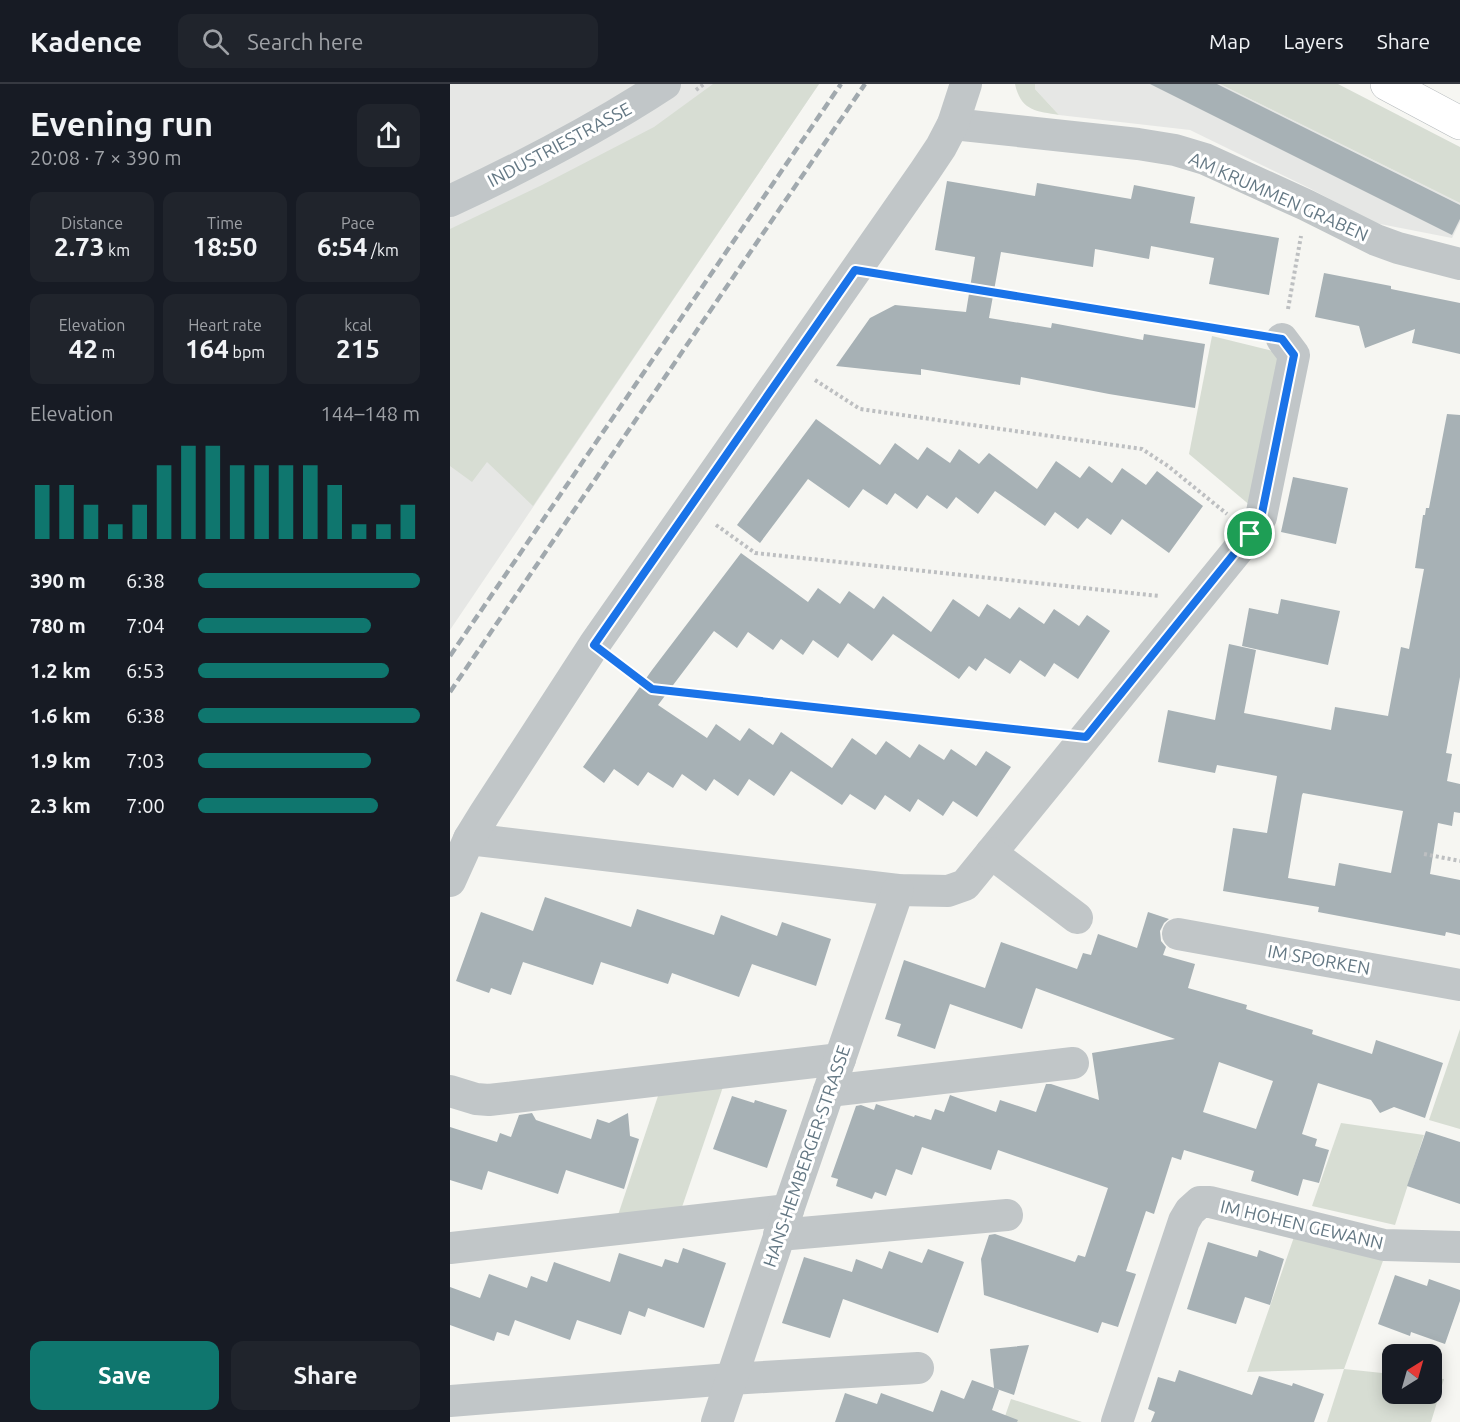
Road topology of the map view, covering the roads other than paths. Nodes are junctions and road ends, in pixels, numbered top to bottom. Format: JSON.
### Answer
{"nodes":[{"id":1,"x":665,"y":84,"type":"edge"},
{"id":2,"x":966,"y":84,"type":"edge"},
{"id":3,"x":1387,"y":84,"type":"edge"},
{"id":4,"x":1460,"y":123,"type":"edge"},
{"id":5,"x":953,"y":124,"type":"junction"},
{"id":6,"x":452,"y":197,"type":"edge"},
{"id":7,"x":1460,"y":264,"type":"edge"},
{"id":8,"x":1282,"y":339,"type":"road end"},
{"id":9,"x":469,"y":839,"type":"junction"},
{"id":10,"x":991,"y":853,"type":"junction"},
{"id":11,"x":450,"y":881,"type":"edge"},
{"id":12,"x":898,"y":890,"type":"junction"},
{"id":13,"x":1077,"y":918,"type":"dead end"},
{"id":14,"x":1178,"y":934,"type":"dead end"},
{"id":15,"x":1460,"y":985,"type":"edge"},
{"id":16,"x":840,"y":1059,"type":"junction"},
{"id":17,"x":1073,"y":1063,"type":"dead end"},
{"id":18,"x":450,"y":1091,"type":"edge"},
{"id":19,"x":829,"y":1091,"type":"junction"},
{"id":20,"x":1006,"y":1215,"type":"dead end"},
{"id":21,"x":783,"y":1222,"type":"junction"},
{"id":22,"x":1460,"y":1247,"type":"edge"},
{"id":23,"x":450,"y":1248,"type":"edge"},
{"id":24,"x":918,"y":1368,"type":"dead end"},
{"id":25,"x":730,"y":1379,"type":"junction"},
{"id":26,"x":450,"y":1401,"type":"edge"},
{"id":27,"x":717,"y":1422,"type":"edge"},
{"id":28,"x":1117,"y":1422,"type":"edge"}],
"edges":[{"from":1,"to":6,"type":"street","name":"INDUSTRIESTRASSE"},
{"from":2,"to":5,"type":"street"},
{"from":3,"to":4,"type":"main road"},
{"from":5,"to":7,"type":"street","name":"AM KRUMMEN GRABEN"},
{"from":5,"to":9,"type":"street"},
{"from":8,"to":10,"type":"street"},
{"from":9,"to":11,"type":"street"},
{"from":9,"to":12,"type":"street"},
{"from":10,"to":12,"type":"street"},
{"from":10,"to":13,"type":"street"},
{"from":12,"to":16,"type":"street","name":"HANS-HEMBERGER-STRASSE"},
{"from":14,"to":15,"type":"street","name":"IM SPORKEN"},
{"from":16,"to":18,"type":"street"},
{"from":16,"to":19,"type":"street","name":"HANS-HEMBERGER-STRASSE"},
{"from":17,"to":19,"type":"street"},
{"from":19,"to":21,"type":"street","name":"HANS-HEMBERGER-STRASSE"},
{"from":20,"to":21,"type":"street"},
{"from":21,"to":23,"type":"street"},
{"from":21,"to":25,"type":"street","name":"HANS-HEMBERGER-STRASSE"},
{"from":22,"to":28,"type":"street","name":"IM HOHEN GEWANN"},
{"from":24,"to":25,"type":"street"},
{"from":25,"to":26,"type":"street"},
{"from":25,"to":27,"type":"street","name":"HANS-HEMBERGER-STRASSE"}]}
